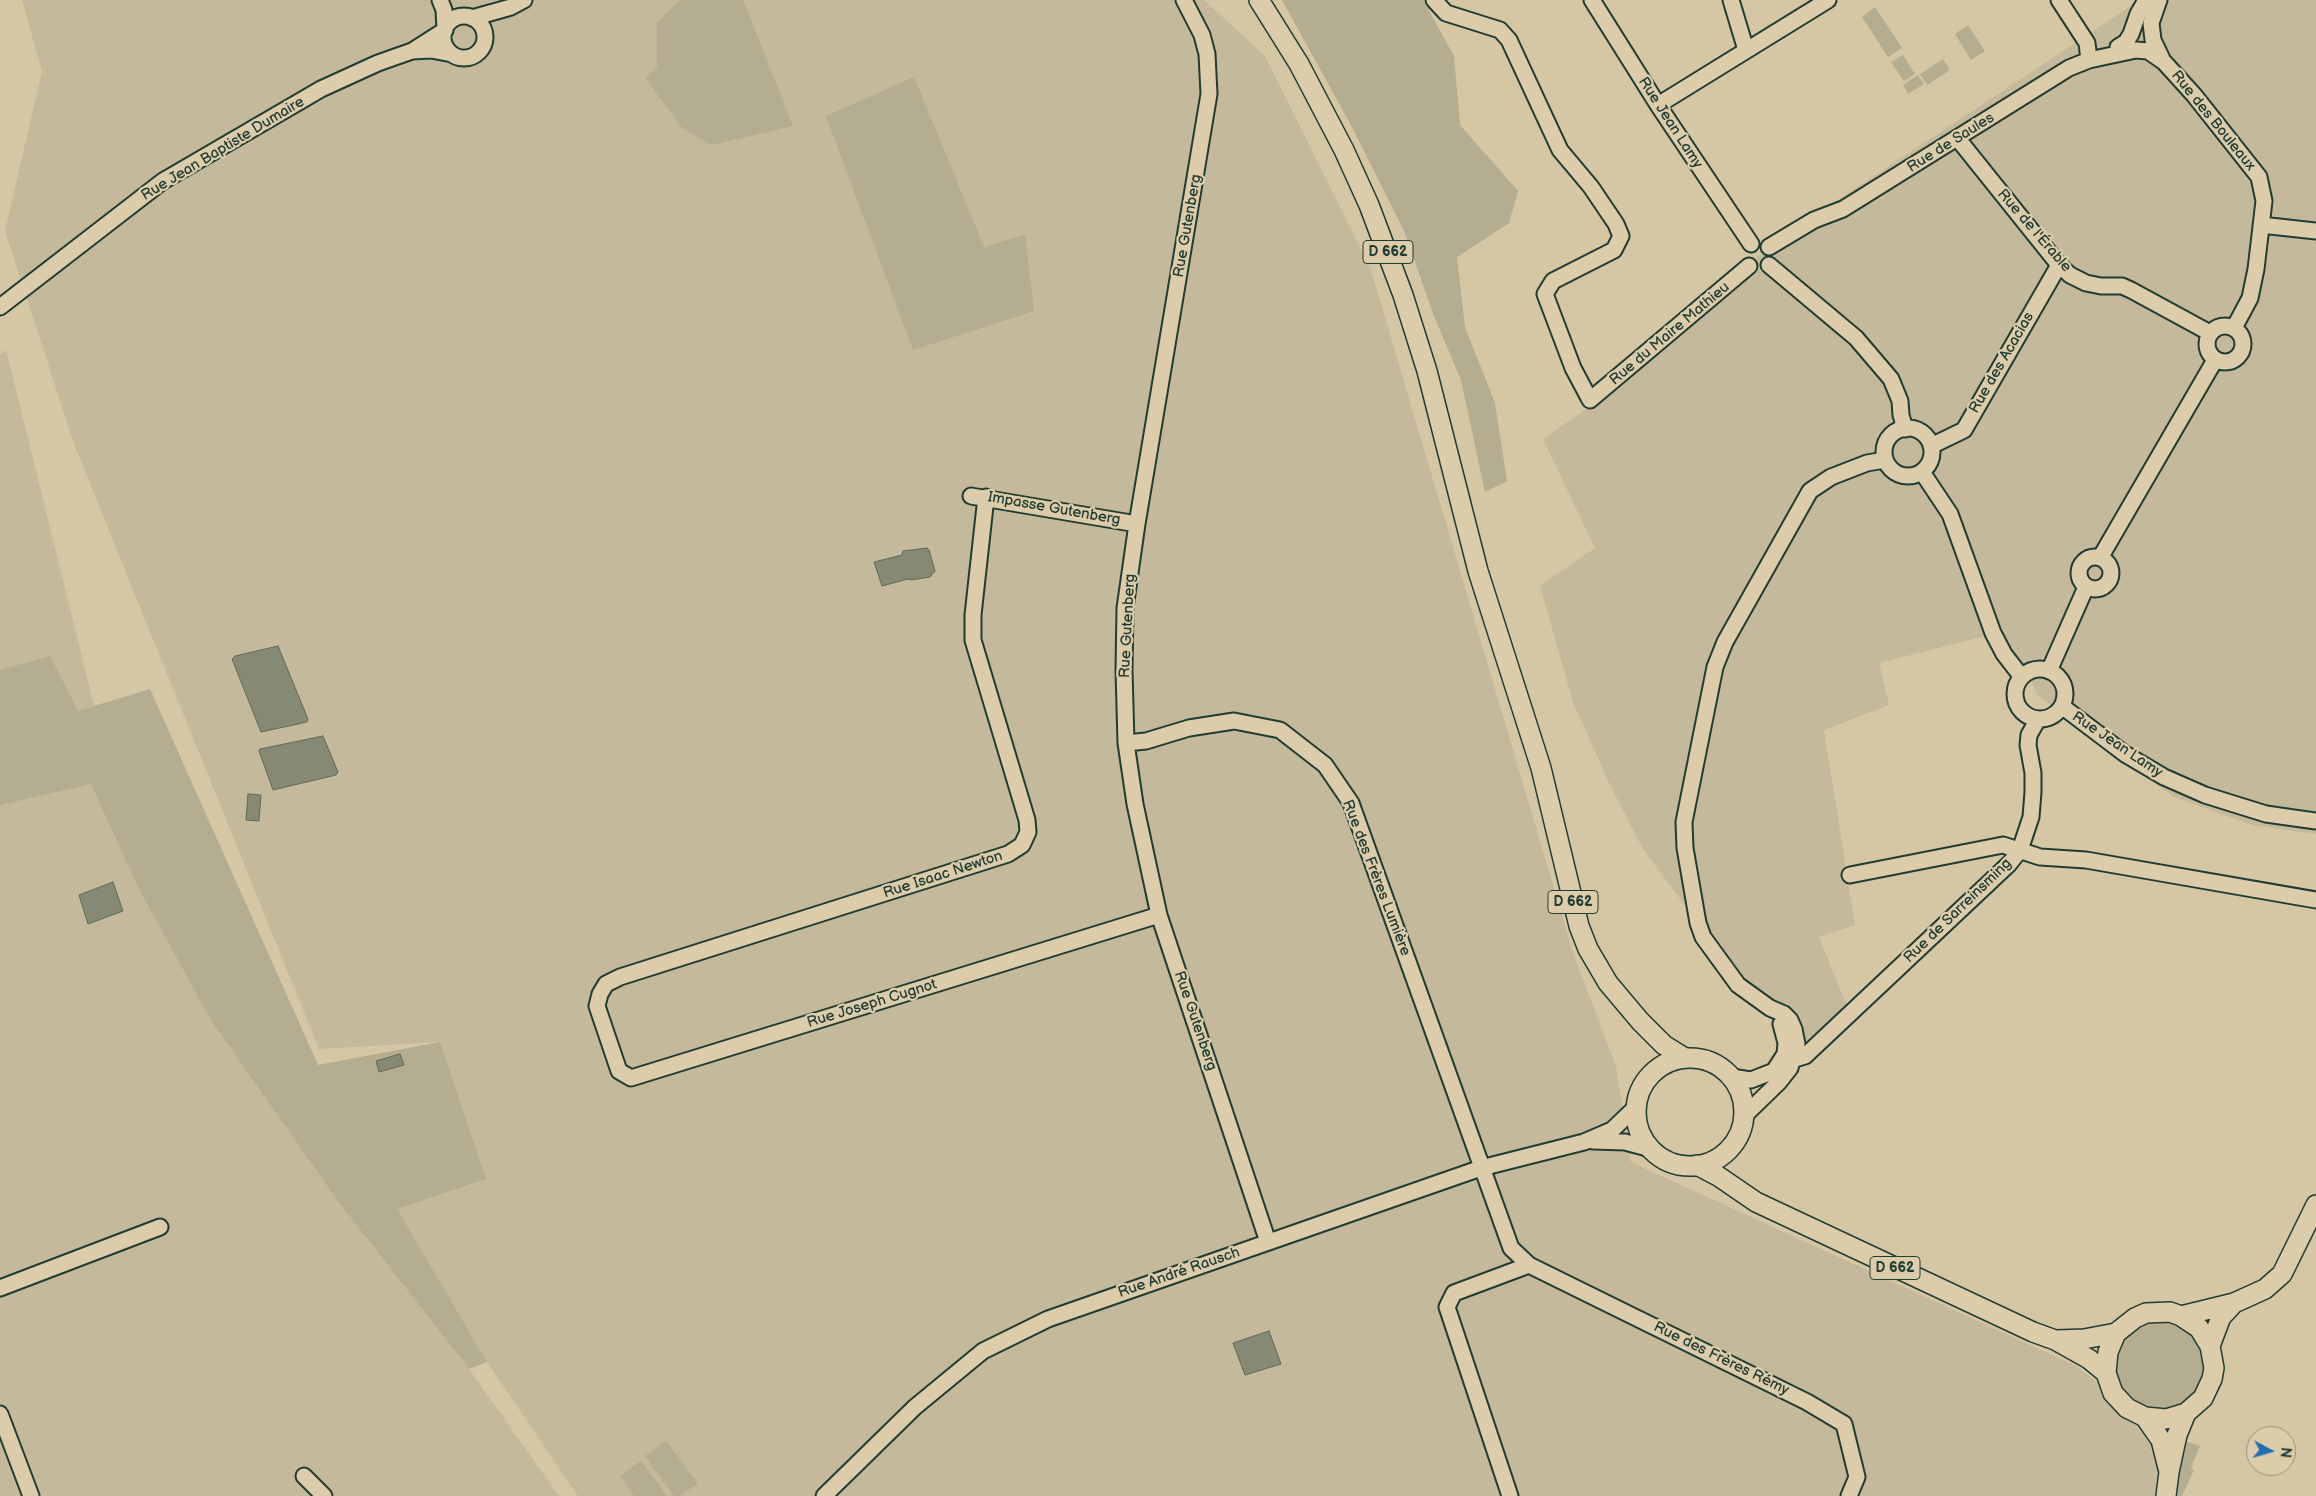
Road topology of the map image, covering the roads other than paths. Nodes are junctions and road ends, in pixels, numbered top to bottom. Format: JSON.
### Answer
{"nodes":[{"id":1,"x":440,"y":0,"type":"edge"},
{"id":2,"x":445,"y":0,"type":"edge"},
{"id":3,"x":1184,"y":0,"type":"edge"},
{"id":4,"x":1260,"y":0,"type":"edge"},
{"id":5,"x":1434,"y":0,"type":"edge"},
{"id":6,"x":1592,"y":0,"type":"edge"},
{"id":7,"x":1731,"y":0,"type":"edge"},
{"id":8,"x":1828,"y":0,"type":"edge"},
{"id":9,"x":2148,"y":0,"type":"edge"},
{"id":10,"x":2159,"y":0,"type":"edge"},
{"id":11,"x":2063,"y":2,"type":"edge"},
{"id":12,"x":517,"y":3,"type":"edge"},
{"id":13,"x":469,"y":17,"type":"junction"},
{"id":14,"x":445,"y":30,"type":"junction"},
{"id":15,"x":2152,"y":35,"type":"junction"},
{"id":16,"x":485,"y":38,"type":"junction"},
{"id":17,"x":2118,"y":47,"type":"dead end"},
{"id":18,"x":1746,"y":50,"type":"junction"},
{"id":19,"x":2136,"y":50,"type":"junction"},
{"id":20,"x":412,"y":51,"type":"junction"},
{"id":21,"x":452,"y":54,"type":"junction"},
{"id":22,"x":2089,"y":60,"type":"junction"},
{"id":23,"x":2164,"y":62,"type":"junction"},
{"id":24,"x":1658,"y":105,"type":"junction"},
{"id":25,"x":1958,"y":139,"type":"junction"},
{"id":26,"x":2261,"y":225,"type":"junction"},
{"id":27,"x":2316,"y":231,"type":"edge"},
{"id":28,"x":1751,"y":244,"type":"junction"},
{"id":29,"x":1769,"y":246,"type":"junction"},
{"id":30,"x":1769,"y":265,"type":"junction"},
{"id":31,"x":2060,"y":265,"type":"junction"},
{"id":32,"x":1749,"y":266,"type":"junction"},
{"id":33,"x":0,"y":307,"type":"edge"},
{"id":34,"x":2234,"y":328,"type":"junction"},
{"id":35,"x":2210,"y":333,"type":"junction"},
{"id":36,"x":2215,"y":360,"type":"junction"},
{"id":37,"x":1905,"y":429,"type":"junction"},
{"id":38,"x":1931,"y":446,"type":"junction"},
{"id":39,"x":1885,"y":460,"type":"junction"},
{"id":40,"x":1922,"y":472,"type":"junction"},
{"id":41,"x":979,"y":496,"type":"joint"},
{"id":42,"x":1137,"y":524,"type":"junction"},
{"id":43,"x":2100,"y":558,"type":"junction"},
{"id":44,"x":2086,"y":587,"type":"junction"},
{"id":45,"x":2049,"y":671,"type":"junction"},
{"id":46,"x":2021,"y":676,"type":"junction"},
{"id":47,"x":2062,"y":707,"type":"junction"},
{"id":48,"x":2038,"y":718,"type":"junction"},
{"id":49,"x":1126,"y":743,"type":"junction"},
{"id":50,"x":2316,"y":821,"type":"edge"},
{"id":51,"x":2020,"y":850,"type":"junction"},
{"id":52,"x":1850,"y":875,"type":"dead end"},
{"id":53,"x":2316,"y":900,"type":"edge"},
{"id":54,"x":1159,"y":915,"type":"junction"},
{"id":55,"x":1770,"y":1008,"type":"junction"},
{"id":56,"x":1640,"y":1021,"type":"junction"},
{"id":57,"x":608,"y":1038,"type":"joint"},
{"id":58,"x":1685,"y":1058,"type":"junction"},
{"id":59,"x":1794,"y":1059,"type":"junction"},
{"id":60,"x":1650,"y":1076,"type":"junction"},
{"id":61,"x":1731,"y":1077,"type":"junction"},
{"id":62,"x":1636,"y":1107,"type":"junction"},
{"id":63,"x":1744,"y":1116,"type":"junction"},
{"id":64,"x":1584,"y":1142,"type":"junction"},
{"id":65,"x":1731,"y":1147,"type":"junction"},
{"id":66,"x":1651,"y":1149,"type":"junction"},
{"id":67,"x":1697,"y":1166,"type":"junction"},
{"id":68,"x":1481,"y":1168,"type":"junction"},
{"id":69,"x":1738,"y":1190,"type":"junction"},
{"id":70,"x":2316,"y":1205,"type":"edge"},
{"id":71,"x":160,"y":1227,"type":"dead end"},
{"id":72,"x":1268,"y":1242,"type":"junction"},
{"id":73,"x":1529,"y":1265,"type":"junction"},
{"id":74,"x":0,"y":1288,"type":"edge"},
{"id":75,"x":2234,"y":1303,"type":"junction"},
{"id":76,"x":2181,"y":1316,"type":"junction"},
{"id":77,"x":2116,"y":1334,"type":"junction"},
{"id":78,"x":2055,"y":1340,"type":"junction"},
{"id":79,"x":2210,"y":1346,"type":"junction"},
{"id":80,"x":2106,"y":1373,"type":"junction"},
{"id":81,"x":2186,"y":1412,"type":"junction"},
{"id":82,"x":0,"y":1414,"type":"edge"},
{"id":83,"x":2145,"y":1418,"type":"junction"},
{"id":84,"x":2169,"y":1472,"type":"junction"},
{"id":85,"x":304,"y":1476,"type":"dead end"},
{"id":86,"x":31,"y":1496,"type":"edge"},
{"id":87,"x":324,"y":1496,"type":"edge"},
{"id":88,"x":824,"y":1496,"type":"edge"},
{"id":89,"x":1510,"y":1496,"type":"edge"},
{"id":90,"x":1849,"y":1496,"type":"edge"},
{"id":91,"x":2166,"y":1496,"type":"edge"}],
"edges":[{"from":1,"to":14,"type":"street"},
{"from":2,"to":13,"type":"street"},
{"from":3,"to":42,"type":"street","name":"Rue Gutenberg"},
{"from":4,"to":56,"type":"main road","number":"D 662"},
{"from":5,"to":32,"type":"street","name":"Rue du Maire Mathieu"},
{"from":6,"to":24,"type":"street","name":"Rue Jean Lamy"},
{"from":7,"to":18,"type":"street"},
{"from":8,"to":18,"type":"street"},
{"from":9,"to":17,"type":"street"},
{"from":9,"to":19,"type":"street"},
{"from":10,"to":15,"type":"street"},
{"from":11,"to":22,"type":"street"},
{"from":12,"to":13,"type":"street"},
{"from":12,"to":16,"type":"street"},
{"from":13,"to":14,"type":"street"},
{"from":13,"to":16,"type":"street"},
{"from":14,"to":20,"type":"street","name":"Rue Jean Baptiste Dumaire"},
{"from":14,"to":21,"type":"street"},
{"from":15,"to":19,"type":"street"},
{"from":15,"to":23,"type":"street"},
{"from":16,"to":21,"type":"street"},
{"from":18,"to":24,"type":"street"},
{"from":19,"to":22,"type":"street","name":"Rue de Saules"},
{"from":19,"to":23,"type":"street","name":"Rue des Bouleaux"},
{"from":20,"to":21,"type":"street","name":"Rue Jean Baptiste Dumaire"},
{"from":20,"to":33,"type":"street","name":"Rue Jean Baptiste Dumaire"},
{"from":22,"to":25,"type":"street","name":"Rue de Saules"},
{"from":23,"to":26,"type":"street","name":"Rue des Bouleaux"},
{"from":24,"to":28,"type":"street","name":"Rue Jean Lamy"},
{"from":25,"to":29,"type":"street","name":"Rue de Saules"},
{"from":25,"to":31,"type":"street","name":"Rue de l'Érable"},
{"from":26,"to":27,"type":"street"},
{"from":26,"to":34,"type":"street","name":"Rue des Bouleaux"},
{"from":28,"to":29,"type":"street"},
{"from":28,"to":32,"type":"street"},
{"from":29,"to":30,"type":"street"},
{"from":30,"to":32,"type":"street"},
{"from":30,"to":37,"type":"street"},
{"from":31,"to":35,"type":"street","name":"Rue de l'Érable"},
{"from":31,"to":38,"type":"street","name":"Rue des Acacias"},
{"from":34,"to":35,"type":"street"},
{"from":34,"to":36,"type":"street"},
{"from":35,"to":36,"type":"street"},
{"from":36,"to":43,"type":"street"},
{"from":37,"to":38,"type":"street"},
{"from":37,"to":39,"type":"street"},
{"from":38,"to":40,"type":"street"},
{"from":39,"to":40,"type":"street"},
{"from":39,"to":55,"type":"street"},
{"from":40,"to":46,"type":"street"},
{"from":41,"to":42,"type":"street","name":"Impasse Gutenberg"},
{"from":41,"to":57,"type":"street","name":"Rue Isaac Newton"},
{"from":42,"to":49,"type":"street","name":"Rue Gutenberg"},
{"from":43,"to":44,"type":"street"},
{"from":43,"to":44,"type":"street"},
{"from":44,"to":45,"type":"street"},
{"from":45,"to":46,"type":"street"},
{"from":45,"to":47,"type":"street"},
{"from":46,"to":48,"type":"street"},
{"from":47,"to":48,"type":"street"},
{"from":47,"to":50,"type":"street","name":"Rue Jean Lamy"},
{"from":48,"to":51,"type":"street"},
{"from":49,"to":54,"type":"street","name":"Rue Gutenberg"},
{"from":49,"to":68,"type":"street","name":"Rue des Frères Lumière"},
{"from":51,"to":52,"type":"street"},
{"from":51,"to":53,"type":"street","name":"Rue de Sarreinsming"},
{"from":51,"to":59,"type":"street","name":"Rue de Sarreinsming"},
{"from":54,"to":57,"type":"street","name":"Rue Joseph Cugnot"},
{"from":54,"to":72,"type":"street","name":"Rue Gutenberg"},
{"from":55,"to":59,"type":"street"},
{"from":55,"to":61,"type":"street"},
{"from":56,"to":58,"type":"main road","number":"D 662"},
{"from":56,"to":60,"type":"main road","number":"D 662"},
{"from":58,"to":60,"type":"main road"},
{"from":58,"to":61,"type":"main road"},
{"from":59,"to":63,"type":"street","name":"Rue de Sarreinsming"},
{"from":60,"to":62,"type":"main road"},
{"from":61,"to":63,"type":"main road"},
{"from":62,"to":64,"type":"street","name":"Rue André Rausch"},
{"from":62,"to":66,"type":"main road"},
{"from":63,"to":65,"type":"main road"},
{"from":64,"to":66,"type":"street","name":"Rue André Rausch"},
{"from":64,"to":68,"type":"street","name":"Rue André Rausch"},
{"from":65,"to":67,"type":"main road"},
{"from":65,"to":69,"type":"main road"},
{"from":66,"to":67,"type":"main road"},
{"from":67,"to":69,"type":"main road","number":"D 662"},
{"from":68,"to":72,"type":"street","name":"Rue André Rausch"},
{"from":68,"to":73,"type":"street","name":"Rue des Frères Rémy"},
{"from":69,"to":78,"type":"main road","number":"D 662"},
{"from":70,"to":75,"type":"main road"},
{"from":71,"to":74,"type":"street"},
{"from":72,"to":88,"type":"street","name":"Rue André Rausch"},
{"from":73,"to":89,"type":"street"},
{"from":73,"to":90,"type":"street","name":"Rue des Frères Rémy"},
{"from":75,"to":76,"type":"main road"},
{"from":75,"to":79,"type":"main road"},
{"from":76,"to":77,"type":"main road"},
{"from":76,"to":79,"type":"main road"},
{"from":77,"to":78,"type":"main road","number":"D 662"},
{"from":77,"to":80,"type":"main road"},
{"from":78,"to":80,"type":"main road","number":"D 662"},
{"from":79,"to":81,"type":"main road"},
{"from":80,"to":83,"type":"main road"},
{"from":81,"to":83,"type":"main road"},
{"from":81,"to":84,"type":"main road"},
{"from":82,"to":86,"type":"street"},
{"from":83,"to":84,"type":"main road"},
{"from":84,"to":91,"type":"main road"},
{"from":85,"to":87,"type":"street"}]}
